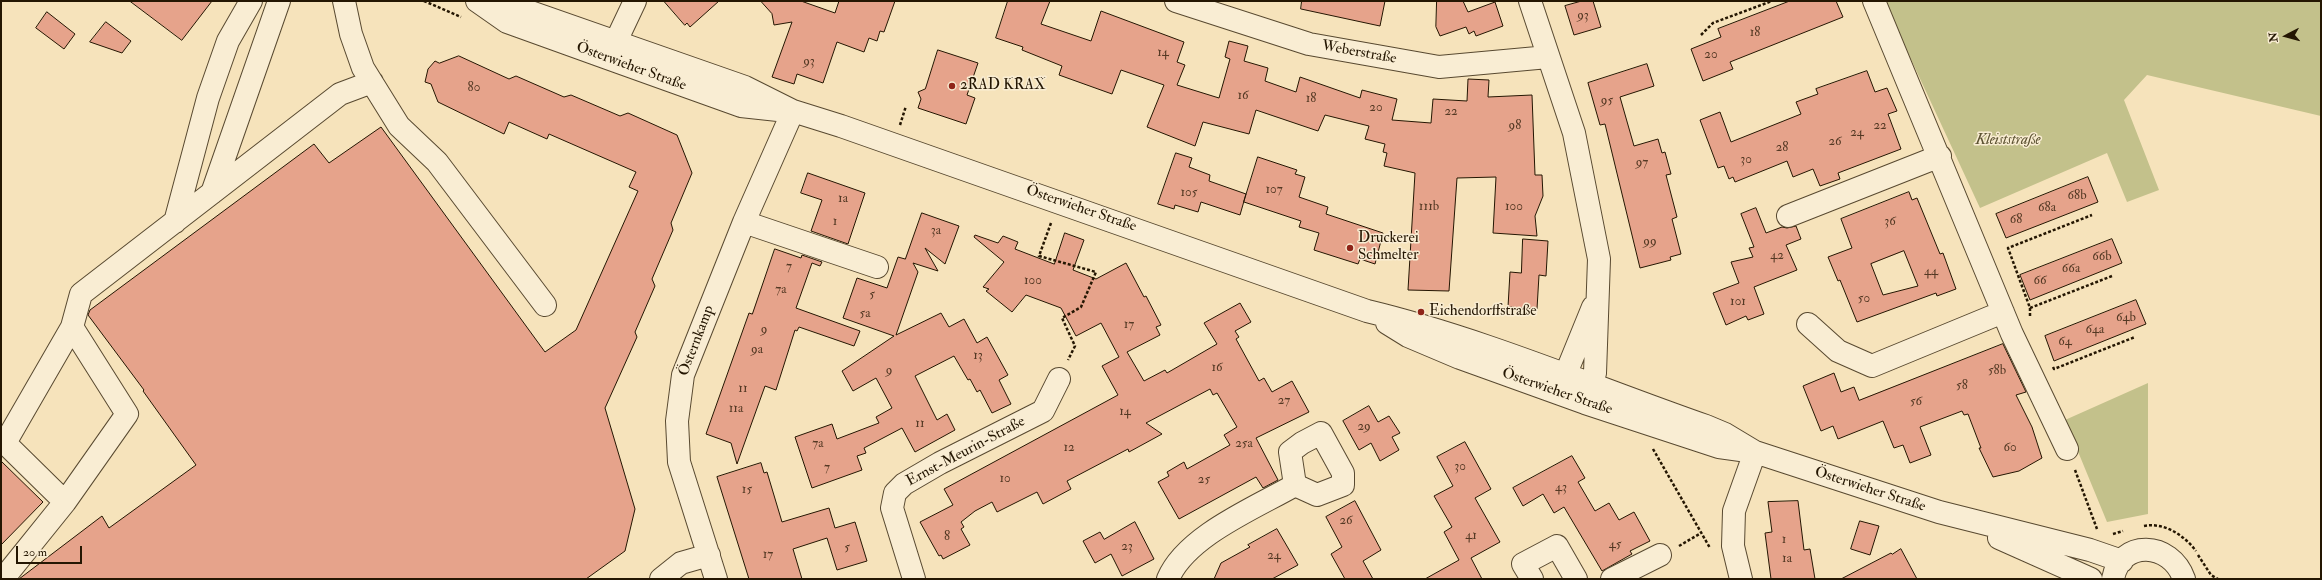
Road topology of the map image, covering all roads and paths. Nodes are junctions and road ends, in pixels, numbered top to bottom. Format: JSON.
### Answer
{"nodes":[{"id":1,"x":251,"y":1,"type":"edge"},
{"id":2,"x":279,"y":1,"type":"edge"},
{"id":3,"x":344,"y":1,"type":"edge"},
{"id":4,"x":424,"y":1,"type":"edge"},
{"id":5,"x":476,"y":1,"type":"edge"},
{"id":6,"x":499,"y":1,"type":"edge"},
{"id":7,"x":636,"y":1,"type":"edge"},
{"id":8,"x":1176,"y":1,"type":"edge"},
{"id":9,"x":1530,"y":1,"type":"edge"},
{"id":10,"x":1772,"y":1,"type":"edge"},
{"id":11,"x":1874,"y":1,"type":"edge"},
{"id":12,"x":455,"y":14,"type":"dead end"},
{"id":13,"x":1701,"y":35,"type":"dead end"},
{"id":14,"x":611,"y":50,"type":"junction"},
{"id":15,"x":1548,"y":57,"type":"junction"},
{"id":16,"x":372,"y":82,"type":"junction"},
{"id":17,"x":906,"y":106,"type":"dead end"},
{"id":18,"x":793,"y":111,"type":"junction"},
{"id":19,"x":900,"y":126,"type":"dead end"},
{"id":20,"x":1940,"y":156,"type":"junction"},
{"id":21,"x":212,"y":193,"type":"junction"},
{"id":22,"x":2092,"y":214,"type":"dead end"},
{"id":23,"x":1788,"y":216,"type":"dead end"},
{"id":24,"x":1052,"y":220,"type":"dead end"},
{"id":25,"x":174,"y":222,"type":"junction"},
{"id":26,"x":744,"y":222,"type":"junction"},
{"id":27,"x":877,"y":267,"type":"dead end"},
{"id":28,"x":2112,"y":276,"type":"dead end"},
{"id":29,"x":1596,"y":300,"type":"junction"},
{"id":30,"x":545,"y":305,"type":"dead end"},
{"id":31,"x":2030,"y":308,"type":"junction"},
{"id":32,"x":2003,"y":312,"type":"junction"},
{"id":33,"x":1808,"y":324,"type":"dead end"},
{"id":34,"x":72,"y":327,"type":"junction"},
{"id":35,"x":2012,"y":334,"type":"junction"},
{"id":36,"x":2135,"y":337,"type":"dead end"},
{"id":37,"x":2050,"y":362,"type":"dead end"},
{"id":38,"x":1060,"y":379,"type":"joint"},
{"id":39,"x":1562,"y":384,"type":"junction"},
{"id":40,"x":1588,"y":394,"type":"junction"},
{"id":41,"x":1650,"y":443,"type":"dead end"},
{"id":42,"x":2067,"y":449,"type":"joint"},
{"id":43,"x":1755,"y":452,"type":"junction"},
{"id":44,"x":1295,"y":485,"type":"dead end"},
{"id":45,"x":65,"y":502,"type":"junction"},
{"id":46,"x":1939,"y":512,"type":"junction"},
{"id":47,"x":2098,"y":532,"type":"dead end"},
{"id":48,"x":1712,"y":551,"type":"dead end"},
{"id":49,"x":709,"y":555,"type":"junction"},
{"id":50,"x":1660,"y":555,"type":"dead end"},
{"id":51,"x":2118,"y":570,"type":"edge"},
{"id":52,"x":3,"y":579,"type":"edge"},
{"id":53,"x":661,"y":579,"type":"edge"},
{"id":54,"x":716,"y":579,"type":"edge"},
{"id":55,"x":914,"y":579,"type":"edge"},
{"id":56,"x":1168,"y":579,"type":"edge"},
{"id":57,"x":1532,"y":579,"type":"edge"},
{"id":58,"x":1576,"y":579,"type":"edge"},
{"id":59,"x":1612,"y":579,"type":"edge"},
{"id":60,"x":1741,"y":579,"type":"edge"},
{"id":61,"x":2091,"y":579,"type":"edge"},
{"id":62,"x":2184,"y":579,"type":"edge"}],
"edges":[{"from":1,"to":25,"type":"street"},
{"from":2,"to":21,"type":"street"},
{"from":3,"to":16,"type":"street"},
{"from":4,"to":12,"type":"path"},
{"from":5,"to":14,"type":"street","name":"Österwieher Straße"},
{"from":6,"to":14,"type":"street","name":"Österwieher Straße"},
{"from":7,"to":14,"type":"street"},
{"from":8,"to":15,"type":"street","name":"Weberstraße"},
{"from":9,"to":15,"type":"street"},
{"from":10,"to":13,"type":"path"},
{"from":11,"to":20,"type":"street"},
{"from":14,"to":18,"type":"street","name":"Österwieher Straße"},
{"from":15,"to":29,"type":"street"},
{"from":16,"to":21,"type":"street"},
{"from":16,"to":30,"type":"street"},
{"from":17,"to":19,"type":"path"},
{"from":18,"to":26,"type":"street","name":"Östernkamp"},
{"from":18,"to":39,"type":"street","name":"Österwieher Straße"},
{"from":20,"to":23,"type":"street"},
{"from":20,"to":32,"type":"street"},
{"from":21,"to":25,"type":"street"},
{"from":22,"to":31,"type":"path"},
{"from":24,"to":38,"type":"path"},
{"from":25,"to":34,"type":"street"},
{"from":26,"to":27,"type":"street"},
{"from":26,"to":49,"type":"street","name":"Östernkamp"},
{"from":28,"to":31,"type":"path"},
{"from":29,"to":39,"type":"street"},
{"from":29,"to":40,"type":"street"},
{"from":31,"to":35,"type":"path"},
{"from":32,"to":33,"type":"street"},
{"from":32,"to":35,"type":"street"},
{"from":34,"to":45,"type":"street"},
{"from":34,"to":45,"type":"street"},
{"from":35,"to":42,"type":"street"},
{"from":36,"to":37,"type":"path"},
{"from":38,"to":55,"type":"street","name":"Ernst-Meurin-Straße"},
{"from":39,"to":40,"type":"street","name":"Österwieher Straße"},
{"from":40,"to":43,"type":"street","name":"Österwieher Straße"},
{"from":41,"to":48,"type":"path"},
{"from":42,"to":47,"type":"path"},
{"from":43,"to":46,"type":"street","name":"Österwieher Straße"},
{"from":43,"to":60,"type":"street"},
{"from":44,"to":56,"type":"street"},
{"from":45,"to":52,"type":"street"},
{"from":46,"to":51,"type":"street","name":"Österwieher Straße"},
{"from":46,"to":61,"type":"street","name":"Österwieher Straße"},
{"from":49,"to":53,"type":"street"},
{"from":49,"to":54,"type":"street","name":"Östernkamp"},
{"from":50,"to":59,"type":"street"},
{"from":51,"to":62,"type":"street"},
{"from":57,"to":58,"type":"street"}]}
